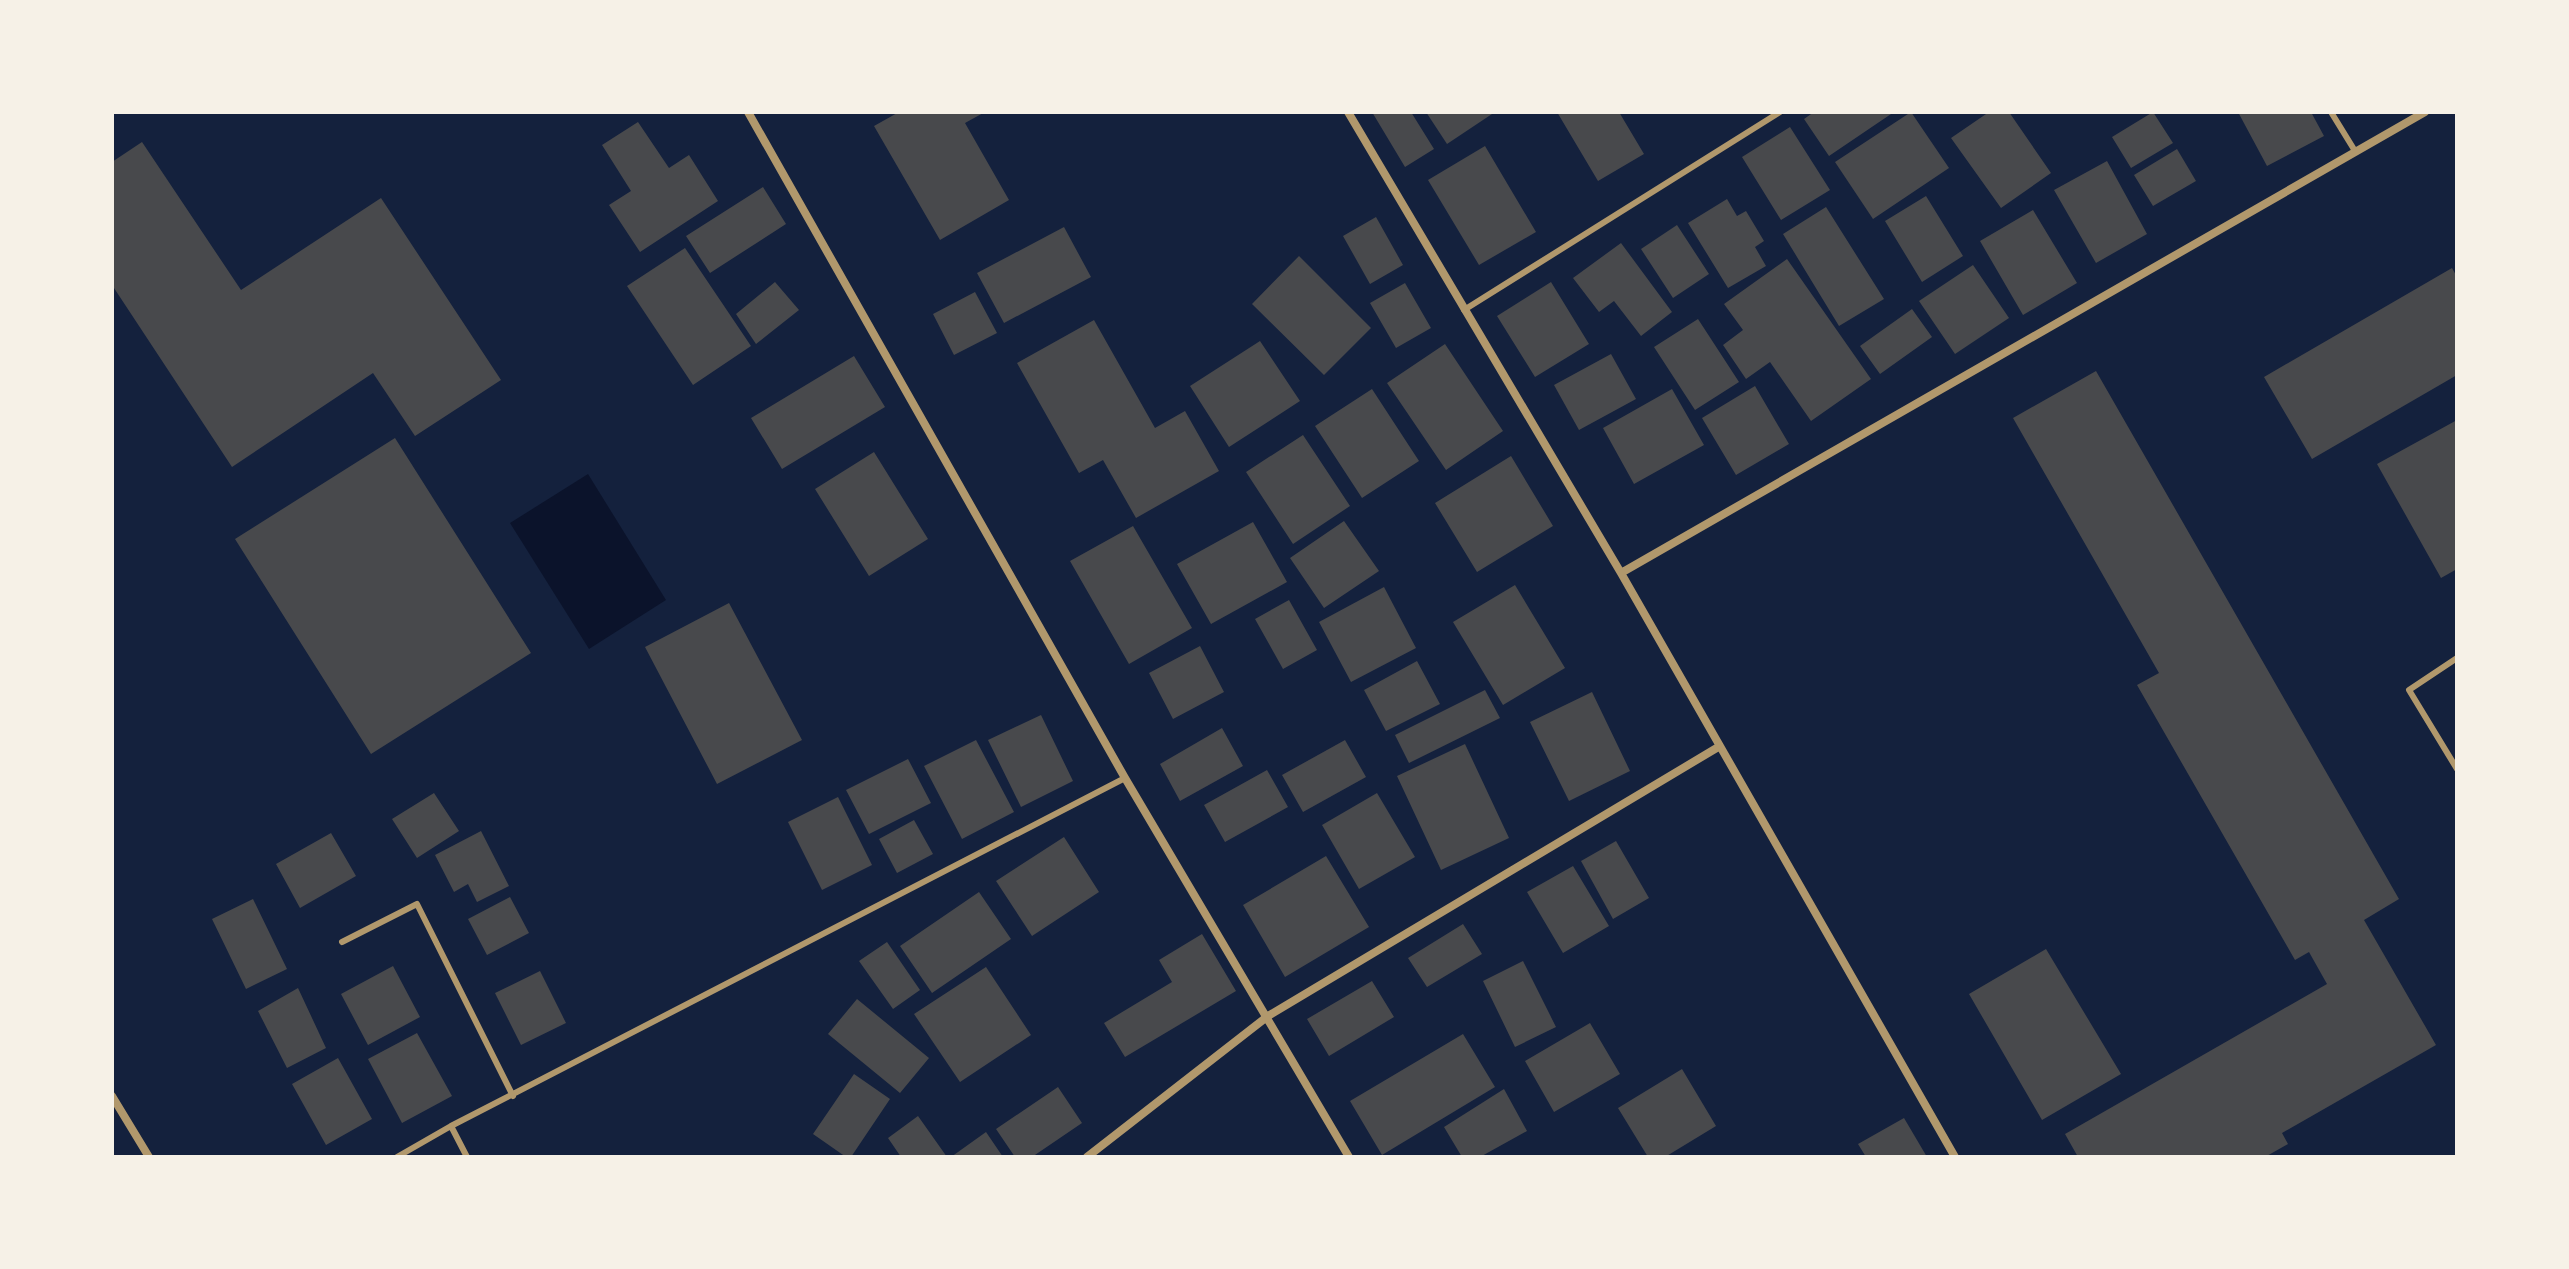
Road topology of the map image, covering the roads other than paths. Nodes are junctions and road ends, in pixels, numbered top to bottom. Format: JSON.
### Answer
{"nodes":[{"id":1,"x":748,"y":112,"type":"edge"},
{"id":2,"x":1348,"y":112,"type":"edge"},
{"id":3,"x":1780,"y":112,"type":"edge"},
{"id":4,"x":2331,"y":112,"type":"edge"},
{"id":5,"x":2425,"y":112,"type":"edge"},
{"id":6,"x":2355,"y":151,"type":"junction"},
{"id":7,"x":1464,"y":310,"type":"junction"},
{"id":8,"x":1621,"y":573,"type":"junction"},
{"id":9,"x":2457,"y":658,"type":"edge"},
{"id":10,"x":1720,"y":746,"type":"junction"},
{"id":11,"x":2457,"y":769,"type":"edge"},
{"id":12,"x":1125,"y":778,"type":"junction"},
{"id":13,"x":342,"y":942,"type":"dead end"},
{"id":14,"x":1268,"y":1016,"type":"junction"},
{"id":15,"x":112,"y":1096,"type":"edge"},
{"id":16,"x":513,"y":1096,"type":"junction"},
{"id":17,"x":451,"y":1126,"type":"junction"},
{"id":18,"x":149,"y":1157,"type":"edge"},
{"id":19,"x":397,"y":1157,"type":"edge"},
{"id":20,"x":467,"y":1157,"type":"edge"},
{"id":21,"x":1087,"y":1157,"type":"edge"},
{"id":22,"x":1349,"y":1157,"type":"edge"},
{"id":23,"x":1955,"y":1157,"type":"edge"}],
"edges":[{"from":1,"to":12,"type":"street"},
{"from":2,"to":7,"type":"street"},
{"from":3,"to":7,"type":"lane"},
{"from":4,"to":6,"type":"lane"},
{"from":5,"to":6,"type":"street"},
{"from":6,"to":8,"type":"street"},
{"from":7,"to":8,"type":"street"},
{"from":8,"to":10,"type":"street"},
{"from":9,"to":11,"type":"lane"},
{"from":10,"to":14,"type":"street"},
{"from":10,"to":23,"type":"street"},
{"from":12,"to":14,"type":"street"},
{"from":12,"to":16,"type":"lane"},
{"from":13,"to":16,"type":"lane"},
{"from":14,"to":21,"type":"street"},
{"from":14,"to":22,"type":"street"},
{"from":15,"to":18,"type":"street"},
{"from":16,"to":17,"type":"lane"},
{"from":17,"to":19,"type":"lane"},
{"from":17,"to":20,"type":"lane"}]}
